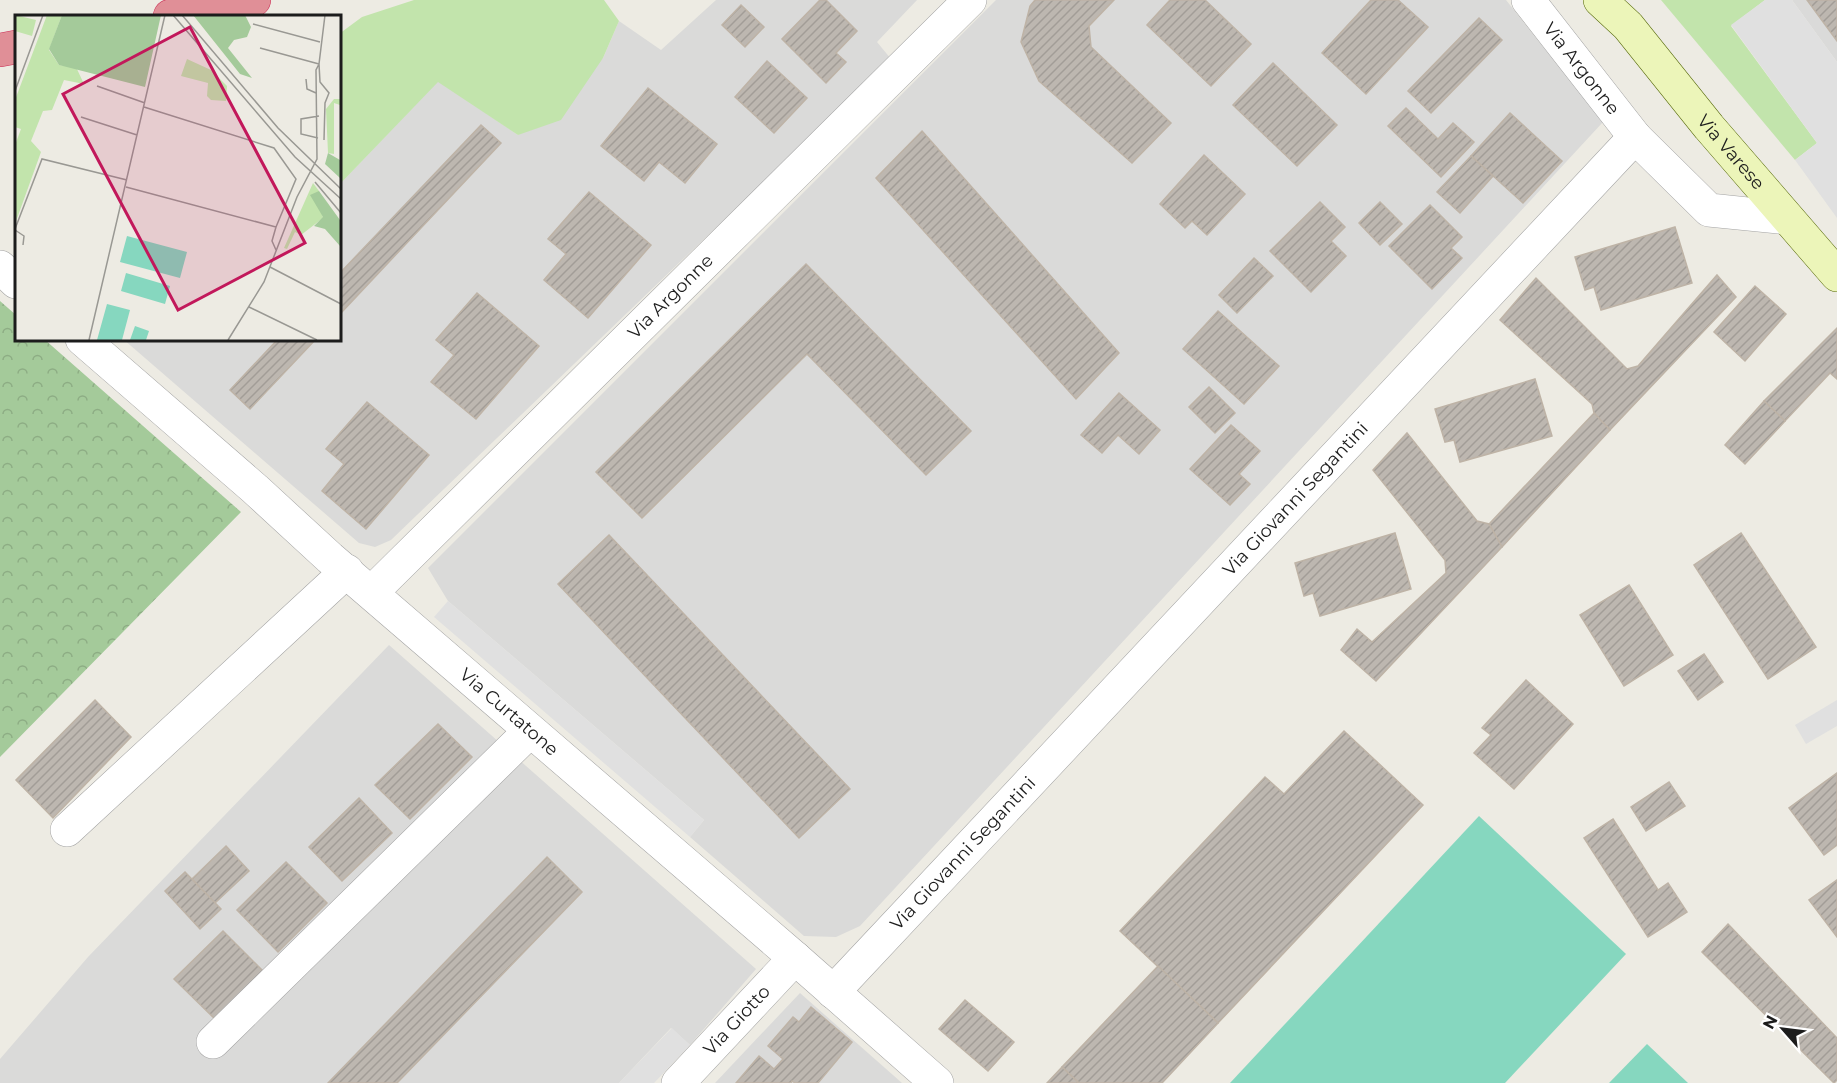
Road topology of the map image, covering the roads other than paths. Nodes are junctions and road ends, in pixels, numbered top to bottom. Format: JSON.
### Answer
{"nodes":[{"id":1,"x":254,"y":0,"type":"edge"},
{"id":2,"x":970,"y":0,"type":"edge"},
{"id":3,"x":1528,"y":0,"type":"edge"},
{"id":4,"x":1600,"y":0,"type":"edge"},
{"id":5,"x":1623,"y":13,"type":"edge"},
{"id":6,"x":175,"y":15,"type":"edge"},
{"id":7,"x":15,"y":47,"type":"edge"},
{"id":8,"x":0,"y":50,"type":"edge"},
{"id":9,"x":1635,"y":137,"type":"junction"},
{"id":10,"x":1786,"y":218,"type":"junction"},
{"id":11,"x":0,"y":267,"type":"edge"},
{"id":12,"x":1837,"y":276,"type":"edge"},
{"id":13,"x":15,"y":281,"type":"edge"},
{"id":14,"x":83,"y":340,"type":"edge"},
{"id":15,"x":348,"y":572,"type":"junction"},
{"id":16,"x":372,"y":592,"type":"junction"},
{"id":17,"x":530,"y":731,"type":"junction"},
{"id":18,"x":67,"y":830,"type":"dead end"},
{"id":19,"x":795,"y":958,"type":"junction"},
{"id":20,"x":833,"y":992,"type":"junction"},
{"id":21,"x":213,"y":1042,"type":"dead end"},
{"id":22,"x":678,"y":1083,"type":"edge"},
{"id":23,"x":937,"y":1083,"type":"edge"}],
"edges":[{"from":1,"to":6,"type":"highway"},
{"from":2,"to":16,"type":"street","name":"Via Argonne"},
{"from":3,"to":9,"type":"street","name":"Via Argonne"},
{"from":4,"to":5,"type":"main road","name":"Via Varese"},
{"from":5,"to":10,"type":"main road","name":"Via Varese"},
{"from":7,"to":8,"type":"highway"},
{"from":9,"to":10,"type":"street"},
{"from":9,"to":20,"type":"street","name":"Via Giovanni Segantini"},
{"from":10,"to":12,"type":"main road","name":"Via Varese"},
{"from":11,"to":13,"type":"street"},
{"from":14,"to":15,"type":"street","name":"Via Curtatone"},
{"from":15,"to":16,"type":"street","name":"Via Curtatone"},
{"from":15,"to":18,"type":"street"},
{"from":16,"to":17,"type":"street","name":"Via Curtatone"},
{"from":17,"to":19,"type":"street","name":"Via Curtatone"},
{"from":17,"to":21,"type":"street"},
{"from":19,"to":20,"type":"street","name":"Via Curtatone"},
{"from":19,"to":22,"type":"street","name":"Via Giotto"},
{"from":20,"to":23,"type":"street","name":"Via Curtatone"}]}
